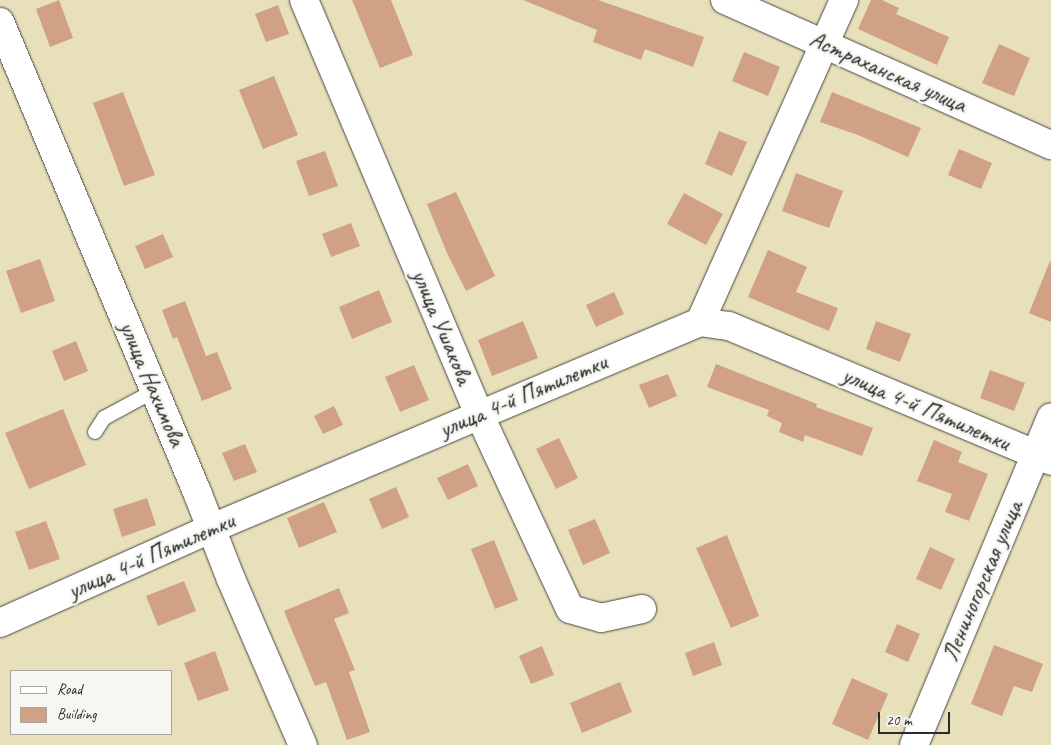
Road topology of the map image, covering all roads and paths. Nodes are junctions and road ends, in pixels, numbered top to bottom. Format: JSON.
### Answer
{"nodes":[{"id":1,"x":304,"y":0,"type":"edge"},
{"id":2,"x":725,"y":0,"type":"edge"},
{"id":3,"x":844,"y":0,"type":"edge"},
{"id":4,"x":0,"y":22,"type":"edge"},
{"id":5,"x":826,"y":43,"type":"junction"},
{"id":6,"x":1051,"y":145,"type":"edge"},
{"id":7,"x":700,"y":322,"type":"junction"},
{"id":8,"x":154,"y":391,"type":"junction"},
{"id":9,"x":478,"y":414,"type":"junction"},
{"id":10,"x":1051,"y":418,"type":"edge"},
{"id":11,"x":95,"y":432,"type":"dead end"},
{"id":12,"x":1043,"y":457,"type":"edge"},
{"id":13,"x":210,"y":529,"type":"junction"},
{"id":14,"x":642,"y":609,"type":"dead end"},
{"id":15,"x":0,"y":623,"type":"edge"},
{"id":16,"x":303,"y":745,"type":"edge"},
{"id":17,"x":914,"y":745,"type":"edge"}],
"edges":[{"from":1,"to":9,"type":"street","name":"улица Ушакова"},
{"from":2,"to":5,"type":"street","name":"Астраханская улица"},
{"from":3,"to":5,"type":"street"},
{"from":4,"to":8,"type":"street","name":"улица Нахимова"},
{"from":5,"to":6,"type":"street","name":"Астраханская улица"},
{"from":5,"to":7,"type":"street"},
{"from":7,"to":9,"type":"street","name":"улица 4-й Пятилетки"},
{"from":7,"to":12,"type":"street","name":"улица 4-й Пятилетки"},
{"from":8,"to":11,"type":"lane"},
{"from":8,"to":13,"type":"street","name":"улица Нахимова"},
{"from":9,"to":13,"type":"street","name":"улица 4-й Пятилетки"},
{"from":9,"to":14,"type":"street","name":"улица Ушакова"},
{"from":10,"to":12,"type":"street","name":"Лениногорская улица"},
{"from":12,"to":17,"type":"street","name":"Лениногорская улица"},
{"from":13,"to":15,"type":"street","name":"улица 4-й Пятилетки"},
{"from":13,"to":16,"type":"street","name":"улица Нахимова"}]}
